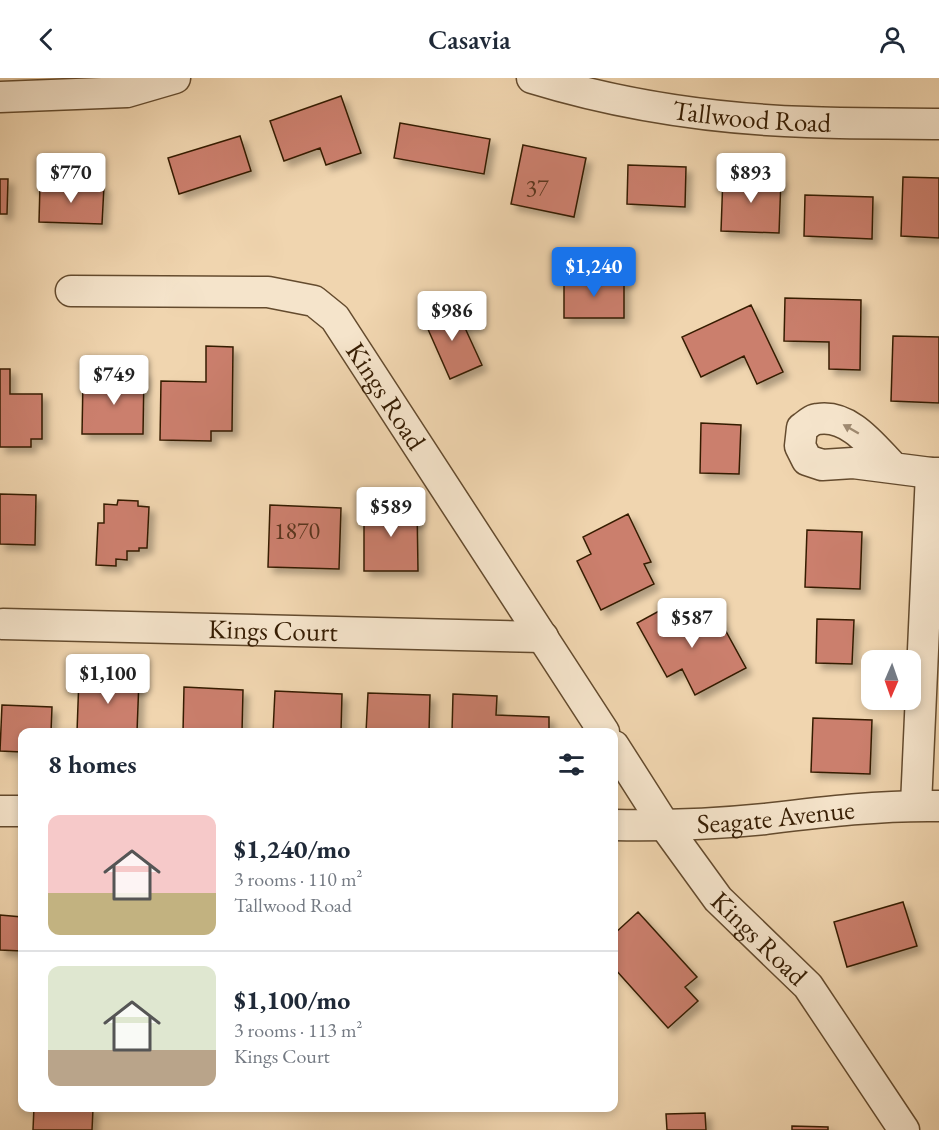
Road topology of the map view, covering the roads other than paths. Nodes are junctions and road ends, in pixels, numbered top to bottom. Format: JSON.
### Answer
{"nodes":[{"id":1,"x":175,"y":78,"type":"edge"},
{"id":2,"x":532,"y":78,"type":"edge"},
{"id":3,"x":0,"y":97,"type":"edge"},
{"id":4,"x":939,"y":124,"type":"edge"},
{"id":5,"x":72,"y":291,"type":"dead end"},
{"id":6,"x":894,"y":468,"type":"dead end"},
{"id":7,"x":935,"y":473,"type":"edge"},
{"id":8,"x":3,"y":624,"type":"dead end"},
{"id":9,"x":543,"y":637,"type":"junction"},
{"id":10,"x":601,"y":728,"type":"edge"},
{"id":11,"x":618,"y":752,"type":"edge"},
{"id":12,"x":928,"y":805,"type":"edge"},
{"id":13,"x":0,"y":811,"type":"edge"},
{"id":14,"x":18,"y":811,"type":"edge"},
{"id":15,"x":618,"y":825,"type":"edge"},
{"id":16,"x":665,"y":826,"type":"junction"},
{"id":17,"x":904,"y":1130,"type":"edge"}],
"edges":[{"from":1,"to":3,"type":"street"},
{"from":2,"to":4,"type":"street","name":"Tallwood Road"},
{"from":5,"to":9,"type":"street","name":"Kings Road"},
{"from":6,"to":7,"type":"street"},
{"from":7,"to":12,"type":"street"},
{"from":8,"to":9,"type":"street","name":"Kings Court"},
{"from":9,"to":10,"type":"street","name":"Kings Road"},
{"from":11,"to":16,"type":"street","name":"Kings Road"},
{"from":12,"to":16,"type":"street","name":"Seagate Avenue"},
{"from":13,"to":14,"type":"street"},
{"from":15,"to":16,"type":"street","name":"Seagate Avenue"},
{"from":16,"to":17,"type":"street","name":"Kings Road"}]}
